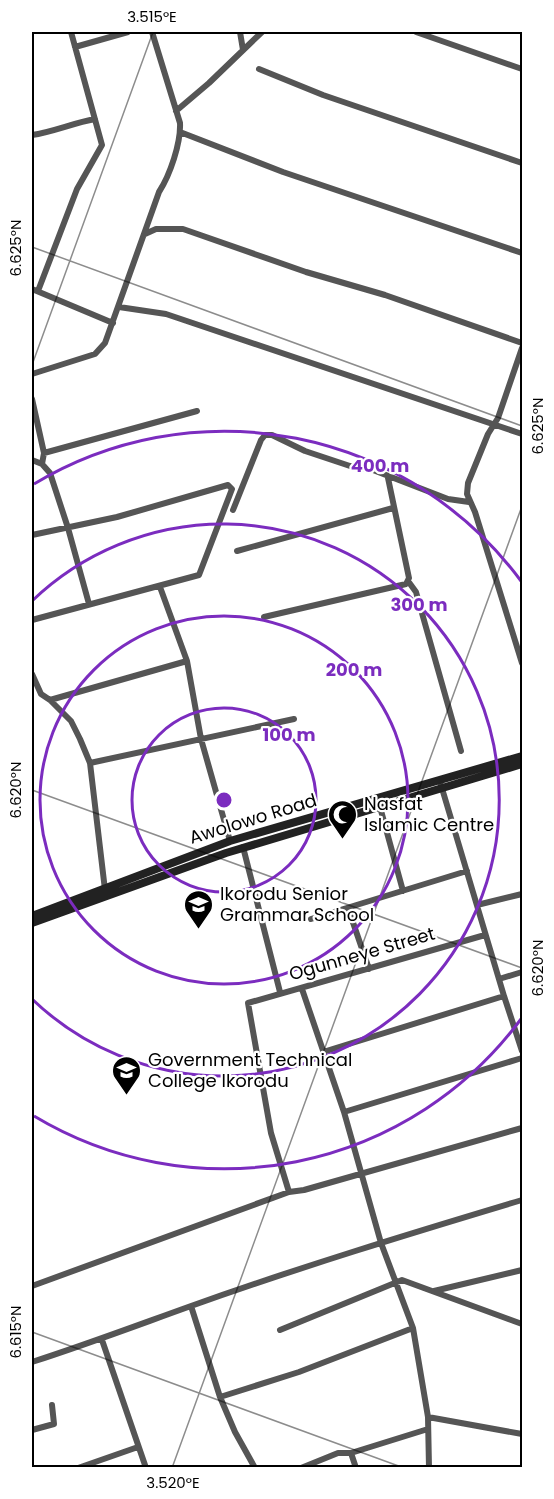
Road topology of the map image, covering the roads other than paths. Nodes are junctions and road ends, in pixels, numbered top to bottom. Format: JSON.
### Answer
{"nodes":[{"id":1,"x":71,"y":32,"type":"edge"},
{"id":2,"x":128,"y":32,"type":"edge"},
{"id":3,"x":152,"y":32,"type":"edge"},
{"id":4,"x":240,"y":32,"type":"edge"},
{"id":5,"x":262,"y":32,"type":"edge"},
{"id":6,"x":416,"y":32,"type":"edge"},
{"id":7,"x":75,"y":47,"type":"junction"},
{"id":8,"x":243,"y":50,"type":"junction"},
{"id":9,"x":259,"y":69,"type":"dead end"},
{"id":10,"x":522,"y":69,"type":"edge"},
{"id":11,"x":176,"y":111,"type":"junction"},
{"id":12,"x":95,"y":119,"type":"junction"},
{"id":13,"x":180,"y":132,"type":"junction"},
{"id":14,"x":32,"y":135,"type":"edge"},
{"id":15,"x":522,"y":163,"type":"edge"},
{"id":16,"x":145,"y":234,"type":"junction"},
{"id":17,"x":522,"y":253,"type":"edge"},
{"id":18,"x":35,"y":290,"type":"edge"},
{"id":19,"x":119,"y":307,"type":"junction"},
{"id":20,"x":113,"y":323,"type":"junction"},
{"id":21,"x":522,"y":343,"type":"edge"},
{"id":22,"x":522,"y":348,"type":"edge"},
{"id":23,"x":32,"y":374,"type":"edge"},
{"id":24,"x":32,"y":399,"type":"edge"},
{"id":25,"x":197,"y":411,"type":"dead end"},
{"id":26,"x":494,"y":425,"type":"junction"},
{"id":27,"x":522,"y":434,"type":"edge"},
{"id":28,"x":44,"y":453,"type":"junction"},
{"id":29,"x":32,"y":460,"type":"edge"},
{"id":30,"x":42,"y":464,"type":"junction"},
{"id":31,"x":388,"y":478,"type":"junction"},
{"id":32,"x":469,"y":502,"type":"junction"},
{"id":33,"x":393,"y":508,"type":"junction"},
{"id":34,"x":233,"y":510,"type":"dead end"},
{"id":35,"x":68,"y":528,"type":"junction"},
{"id":36,"x":32,"y":535,"type":"edge"},
{"id":37,"x":237,"y":551,"type":"dead end"},
{"id":38,"x":408,"y":581,"type":"junction"},
{"id":39,"x":160,"y":587,"type":"junction"},
{"id":40,"x":89,"y":604,"type":"junction"},
{"id":41,"x":264,"y":617,"type":"dead end"},
{"id":42,"x":32,"y":620,"type":"edge"},
{"id":43,"x":187,"y":662,"type":"junction"},
{"id":44,"x":522,"y":663,"type":"edge"},
{"id":45,"x":32,"y":674,"type":"edge"},
{"id":46,"x":50,"y":700,"type":"junction"},
{"id":47,"x":294,"y":719,"type":"dead end"},
{"id":48,"x":201,"y":739,"type":"junction"},
{"id":49,"x":461,"y":751,"type":"dead end"},
{"id":50,"x":522,"y":756,"type":"edge"},
{"id":51,"x":90,"y":763,"type":"junction"},
{"id":52,"x":522,"y":764,"type":"edge"},
{"id":53,"x":441,"y":784,"type":"junction"},
{"id":54,"x":380,"y":807,"type":"junction"},
{"id":55,"x":230,"y":841,"type":"junction"},
{"id":56,"x":243,"y":847,"type":"junction"},
{"id":57,"x":467,"y":871,"type":"junction"},
{"id":58,"x":105,"y":890,"type":"junction"},
{"id":59,"x":403,"y":891,"type":"junction"},
{"id":60,"x":522,"y":894,"type":"edge"},
{"id":61,"x":477,"y":905,"type":"junction"},
{"id":62,"x":348,"y":908,"type":"junction"},
{"id":63,"x":32,"y":916,"type":"edge"},
{"id":64,"x":311,"y":920,"type":"dead end"},
{"id":65,"x":32,"y":923,"type":"edge"},
{"id":66,"x":485,"y":934,"type":"junction"},
{"id":67,"x":369,"y":969,"type":"junction"},
{"id":68,"x":522,"y":972,"type":"edge"},
{"id":69,"x":499,"y":979,"type":"junction"},
{"id":70,"x":302,"y":989,"type":"junction"},
{"id":71,"x":280,"y":992,"type":"junction"},
{"id":72,"x":504,"y":996,"type":"junction"},
{"id":73,"x":522,"y":1051,"type":"edge"},
{"id":74,"x":323,"y":1052,"type":"junction"},
{"id":75,"x":522,"y":1058,"type":"edge"},
{"id":76,"x":344,"y":1113,"type":"junction"},
{"id":77,"x":522,"y":1128,"type":"edge"},
{"id":78,"x":362,"y":1174,"type":"junction"},
{"id":79,"x":289,"y":1192,"type":"junction"},
{"id":80,"x":522,"y":1200,"type":"edge"},
{"id":81,"x":381,"y":1243,"type":"junction"},
{"id":82,"x":522,"y":1270,"type":"edge"},
{"id":83,"x":396,"y":1282,"type":"junction"},
{"id":84,"x":32,"y":1286,"type":"edge"},
{"id":85,"x":434,"y":1291,"type":"junction"},
{"id":86,"x":191,"y":1306,"type":"junction"},
{"id":87,"x":522,"y":1324,"type":"edge"},
{"id":88,"x":413,"y":1328,"type":"junction"},
{"id":89,"x":280,"y":1330,"type":"dead end"},
{"id":90,"x":102,"y":1340,"type":"junction"},
{"id":91,"x":32,"y":1362,"type":"edge"},
{"id":92,"x":220,"y":1397,"type":"junction"},
{"id":93,"x":52,"y":1405,"type":"dead end"},
{"id":94,"x":428,"y":1417,"type":"junction"},
{"id":95,"x":428,"y":1429,"type":"junction"},
{"id":96,"x":32,"y":1430,"type":"edge"},
{"id":97,"x":522,"y":1434,"type":"edge"},
{"id":98,"x":138,"y":1447,"type":"junction"},
{"id":99,"x":351,"y":1453,"type":"junction"},
{"id":100,"x":78,"y":1467,"type":"edge"},
{"id":101,"x":146,"y":1467,"type":"edge"},
{"id":102,"x":255,"y":1467,"type":"edge"},
{"id":103,"x":301,"y":1467,"type":"edge"},
{"id":104,"x":356,"y":1467,"type":"edge"},
{"id":105,"x":429,"y":1467,"type":"edge"}],
"edges":[{"from":1,"to":7,"type":"street"},
{"from":2,"to":7,"type":"street"},
{"from":3,"to":11,"type":"street"},
{"from":4,"to":8,"type":"street"},
{"from":5,"to":8,"type":"street"},
{"from":6,"to":10,"type":"street"},
{"from":7,"to":12,"type":"street"},
{"from":8,"to":11,"type":"street"},
{"from":9,"to":15,"type":"street"},
{"from":11,"to":13,"type":"street"},
{"from":12,"to":14,"type":"street"},
{"from":12,"to":18,"type":"street"},
{"from":13,"to":16,"type":"street"},
{"from":13,"to":17,"type":"street"},
{"from":16,"to":19,"type":"street"},
{"from":16,"to":21,"type":"street"},
{"from":18,"to":20,"type":"street"},
{"from":19,"to":20,"type":"street"},
{"from":19,"to":26,"type":"street"},
{"from":20,"to":23,"type":"street"},
{"from":22,"to":26,"type":"street"},
{"from":24,"to":28,"type":"street"},
{"from":25,"to":28,"type":"street"},
{"from":26,"to":27,"type":"street"},
{"from":26,"to":32,"type":"street"},
{"from":28,"to":30,"type":"street"},
{"from":29,"to":30,"type":"street"},
{"from":30,"to":35,"type":"street"},
{"from":31,"to":32,"type":"street"},
{"from":31,"to":33,"type":"street"},
{"from":31,"to":34,"type":"street"},
{"from":32,"to":44,"type":"street"},
{"from":33,"to":37,"type":"street"},
{"from":33,"to":38,"type":"street"},
{"from":35,"to":36,"type":"street"},
{"from":35,"to":39,"type":"street"},
{"from":35,"to":40,"type":"street"},
{"from":38,"to":41,"type":"street"},
{"from":38,"to":49,"type":"street"},
{"from":39,"to":40,"type":"street"},
{"from":39,"to":43,"type":"street"},
{"from":40,"to":42,"type":"street"},
{"from":43,"to":46,"type":"street"},
{"from":43,"to":48,"type":"street"},
{"from":45,"to":46,"type":"street"},
{"from":46,"to":51,"type":"street"},
{"from":47,"to":48,"type":"street"},
{"from":48,"to":51,"type":"street"},
{"from":48,"to":55,"type":"street"},
{"from":50,"to":53,"type":"main road","name":"Awolowo Road"},
{"from":51,"to":58,"type":"street"},
{"from":52,"to":53,"type":"main road","name":"Awolowo Road"},
{"from":53,"to":54,"type":"main road","name":"Awolowo Road"},
{"from":53,"to":55,"type":"main road","name":"Awolowo Road"},
{"from":53,"to":57,"type":"street"},
{"from":54,"to":56,"type":"main road","name":"Awolowo Road"},
{"from":54,"to":59,"type":"street"},
{"from":55,"to":58,"type":"main road","name":"Awolowo Road"},
{"from":56,"to":65,"type":"main road","name":"Awolowo Road"},
{"from":56,"to":71,"type":"street"},
{"from":57,"to":59,"type":"street"},
{"from":57,"to":61,"type":"street"},
{"from":58,"to":63,"type":"main road","name":"Awolowo Road"},
{"from":59,"to":62,"type":"street"},
{"from":60,"to":61,"type":"street"},
{"from":61,"to":66,"type":"street"},
{"from":62,"to":64,"type":"street"},
{"from":62,"to":67,"type":"street"},
{"from":66,"to":67,"type":"street","name":"Ogunneye Street"},
{"from":66,"to":69,"type":"street"},
{"from":67,"to":70,"type":"street","name":"Ogunneye Street"},
{"from":68,"to":69,"type":"street"},
{"from":69,"to":72,"type":"street"},
{"from":70,"to":71,"type":"street","name":"Ogunneye Street"},
{"from":70,"to":74,"type":"street"},
{"from":71,"to":79,"type":"street","name":"Ogunneye Street"},
{"from":72,"to":73,"type":"street"},
{"from":72,"to":74,"type":"street"},
{"from":74,"to":76,"type":"street"},
{"from":75,"to":76,"type":"street"},
{"from":76,"to":78,"type":"street"},
{"from":77,"to":78,"type":"street"},
{"from":78,"to":79,"type":"street"},
{"from":78,"to":81,"type":"street"},
{"from":79,"to":84,"type":"street"},
{"from":80,"to":81,"type":"street"},
{"from":81,"to":83,"type":"street"},
{"from":81,"to":86,"type":"street"},
{"from":82,"to":85,"type":"street"},
{"from":83,"to":85,"type":"street"},
{"from":83,"to":88,"type":"street"},
{"from":83,"to":89,"type":"street"},
{"from":85,"to":87,"type":"street"},
{"from":86,"to":90,"type":"street"},
{"from":86,"to":92,"type":"street"},
{"from":88,"to":92,"type":"street"},
{"from":88,"to":94,"type":"street"},
{"from":90,"to":91,"type":"street"},
{"from":90,"to":98,"type":"street"},
{"from":92,"to":102,"type":"street"},
{"from":93,"to":96,"type":"street"},
{"from":94,"to":95,"type":"street"},
{"from":94,"to":97,"type":"street"},
{"from":95,"to":99,"type":"street"},
{"from":95,"to":105,"type":"street"},
{"from":98,"to":100,"type":"street"},
{"from":98,"to":101,"type":"street"},
{"from":99,"to":103,"type":"street"},
{"from":99,"to":104,"type":"street"}]}
